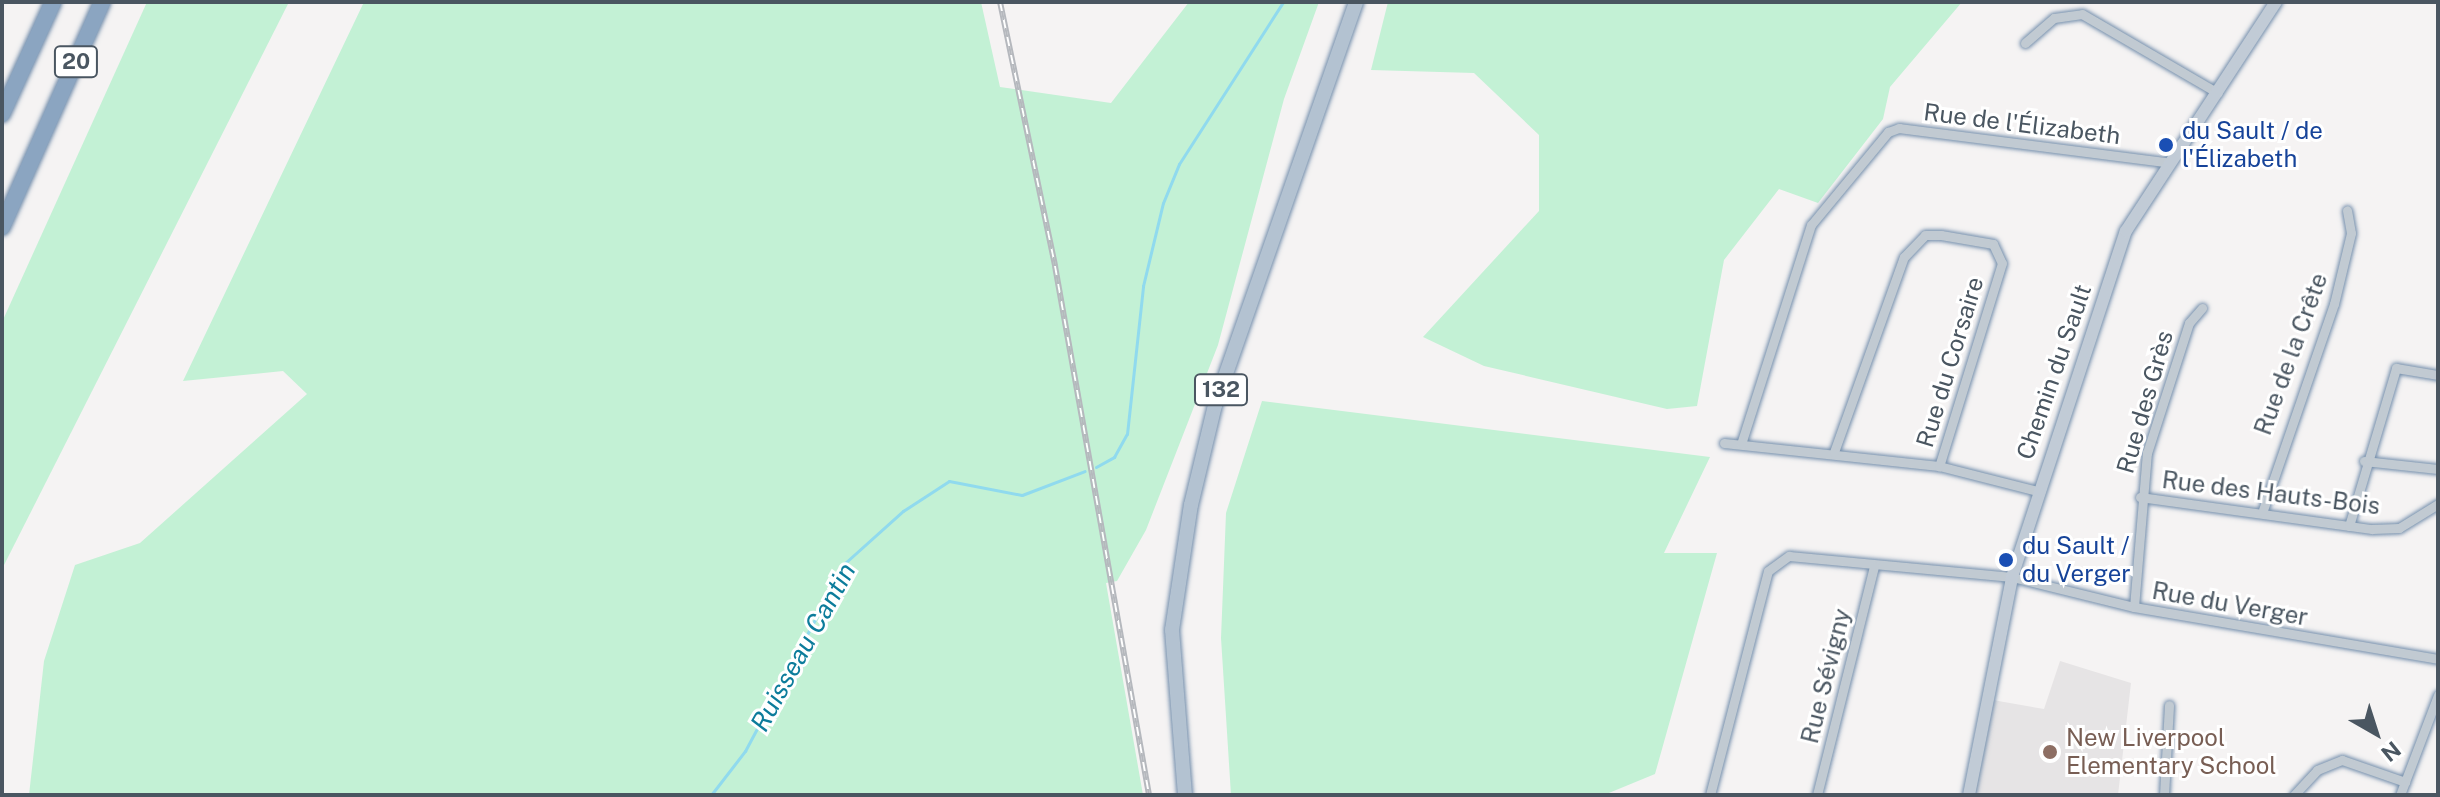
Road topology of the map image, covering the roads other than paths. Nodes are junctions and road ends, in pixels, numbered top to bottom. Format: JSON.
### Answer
{"nodes":[{"id":1,"x":53,"y":2,"type":"edge"},
{"id":2,"x":102,"y":2,"type":"edge"},
{"id":3,"x":1356,"y":2,"type":"edge"},
{"id":4,"x":2276,"y":2,"type":"edge"},
{"id":5,"x":2025,"y":43,"type":"dead end"},
{"id":6,"x":2218,"y":93,"type":"junction"},
{"id":7,"x":2,"y":114,"type":"edge"},
{"id":8,"x":2166,"y":162,"type":"junction"},
{"id":9,"x":2347,"y":210,"type":"dead end"},
{"id":10,"x":2,"y":227,"type":"edge"},
{"id":11,"x":2202,"y":308,"type":"dead end"},
{"id":12,"x":2438,"y":375,"type":"edge"},
{"id":13,"x":1724,"y":443,"type":"dead end"},
{"id":14,"x":1741,"y":444,"type":"junction"},
{"id":15,"x":1834,"y":452,"type":"junction"},
{"id":16,"x":2364,"y":461,"type":"junction"},
{"id":17,"x":1939,"y":466,"type":"junction"},
{"id":18,"x":2438,"y":469,"type":"edge"},
{"id":19,"x":2037,"y":491,"type":"junction"},
{"id":20,"x":2140,"y":497,"type":"junction"},
{"id":21,"x":2438,"y":504,"type":"edge"},
{"id":22,"x":2263,"y":510,"type":"junction"},
{"id":23,"x":2349,"y":526,"type":"junction"},
{"id":24,"x":1874,"y":566,"type":"junction"},
{"id":25,"x":2012,"y":577,"type":"junction"},
{"id":26,"x":2134,"y":607,"type":"junction"},
{"id":27,"x":2438,"y":659,"type":"edge"},
{"id":28,"x":2438,"y":695,"type":"edge"},
{"id":29,"x":2169,"y":705,"type":"dead end"},
{"id":30,"x":2405,"y":782,"type":"junction"},
{"id":31,"x":1185,"y":795,"type":"edge"},
{"id":32,"x":1710,"y":795,"type":"edge"},
{"id":33,"x":1817,"y":795,"type":"edge"},
{"id":34,"x":1969,"y":795,"type":"edge"},
{"id":35,"x":2164,"y":795,"type":"edge"},
{"id":36,"x":2294,"y":795,"type":"edge"},
{"id":37,"x":2400,"y":795,"type":"edge"}],
"edges":[{"from":1,"to":7,"type":"highway","number":"20"},
{"from":2,"to":10,"type":"highway","number":"20"},
{"from":3,"to":31,"type":"main road","number":"132"},
{"from":4,"to":6,"type":"street","name":"Chemin du Sault"},
{"from":5,"to":6,"type":"street"},
{"from":6,"to":8,"type":"street","name":"Chemin du Sault"},
{"from":8,"to":14,"type":"street","name":"Rue de l'Élizabeth"},
{"from":8,"to":19,"type":"street","name":"Chemin du Sault"},
{"from":9,"to":22,"type":"street","name":"Rue de la Crête"},
{"from":11,"to":20,"type":"street","name":"Rue des Grès"},
{"from":12,"to":16,"type":"street"},
{"from":13,"to":14,"type":"street"},
{"from":14,"to":15,"type":"street"},
{"from":15,"to":17,"type":"street"},
{"from":15,"to":17,"type":"street","name":"Rue du Corsaire"},
{"from":16,"to":18,"type":"street"},
{"from":16,"to":23,"type":"street"},
{"from":17,"to":19,"type":"street"},
{"from":19,"to":25,"type":"street","name":"Chemin du Sault"},
{"from":20,"to":22,"type":"street","name":"Rue des Hauts-Bois"},
{"from":20,"to":26,"type":"street","name":"Rue des Grès"},
{"from":21,"to":23,"type":"street","name":"Rue des Hauts-Bois"},
{"from":22,"to":23,"type":"street","name":"Rue des Hauts-Bois"},
{"from":24,"to":25,"type":"street","name":"Rue du Verger"},
{"from":24,"to":32,"type":"street","name":"Rue du Verger"},
{"from":24,"to":33,"type":"street","name":"Rue Sévigny"},
{"from":25,"to":26,"type":"street","name":"Rue du Verger"},
{"from":25,"to":34,"type":"street","name":"Chemin du Sault"},
{"from":26,"to":27,"type":"street","name":"Rue du Verger"},
{"from":28,"to":30,"type":"street"},
{"from":29,"to":35,"type":"street"},
{"from":30,"to":36,"type":"street"},
{"from":30,"to":37,"type":"street"}]}
